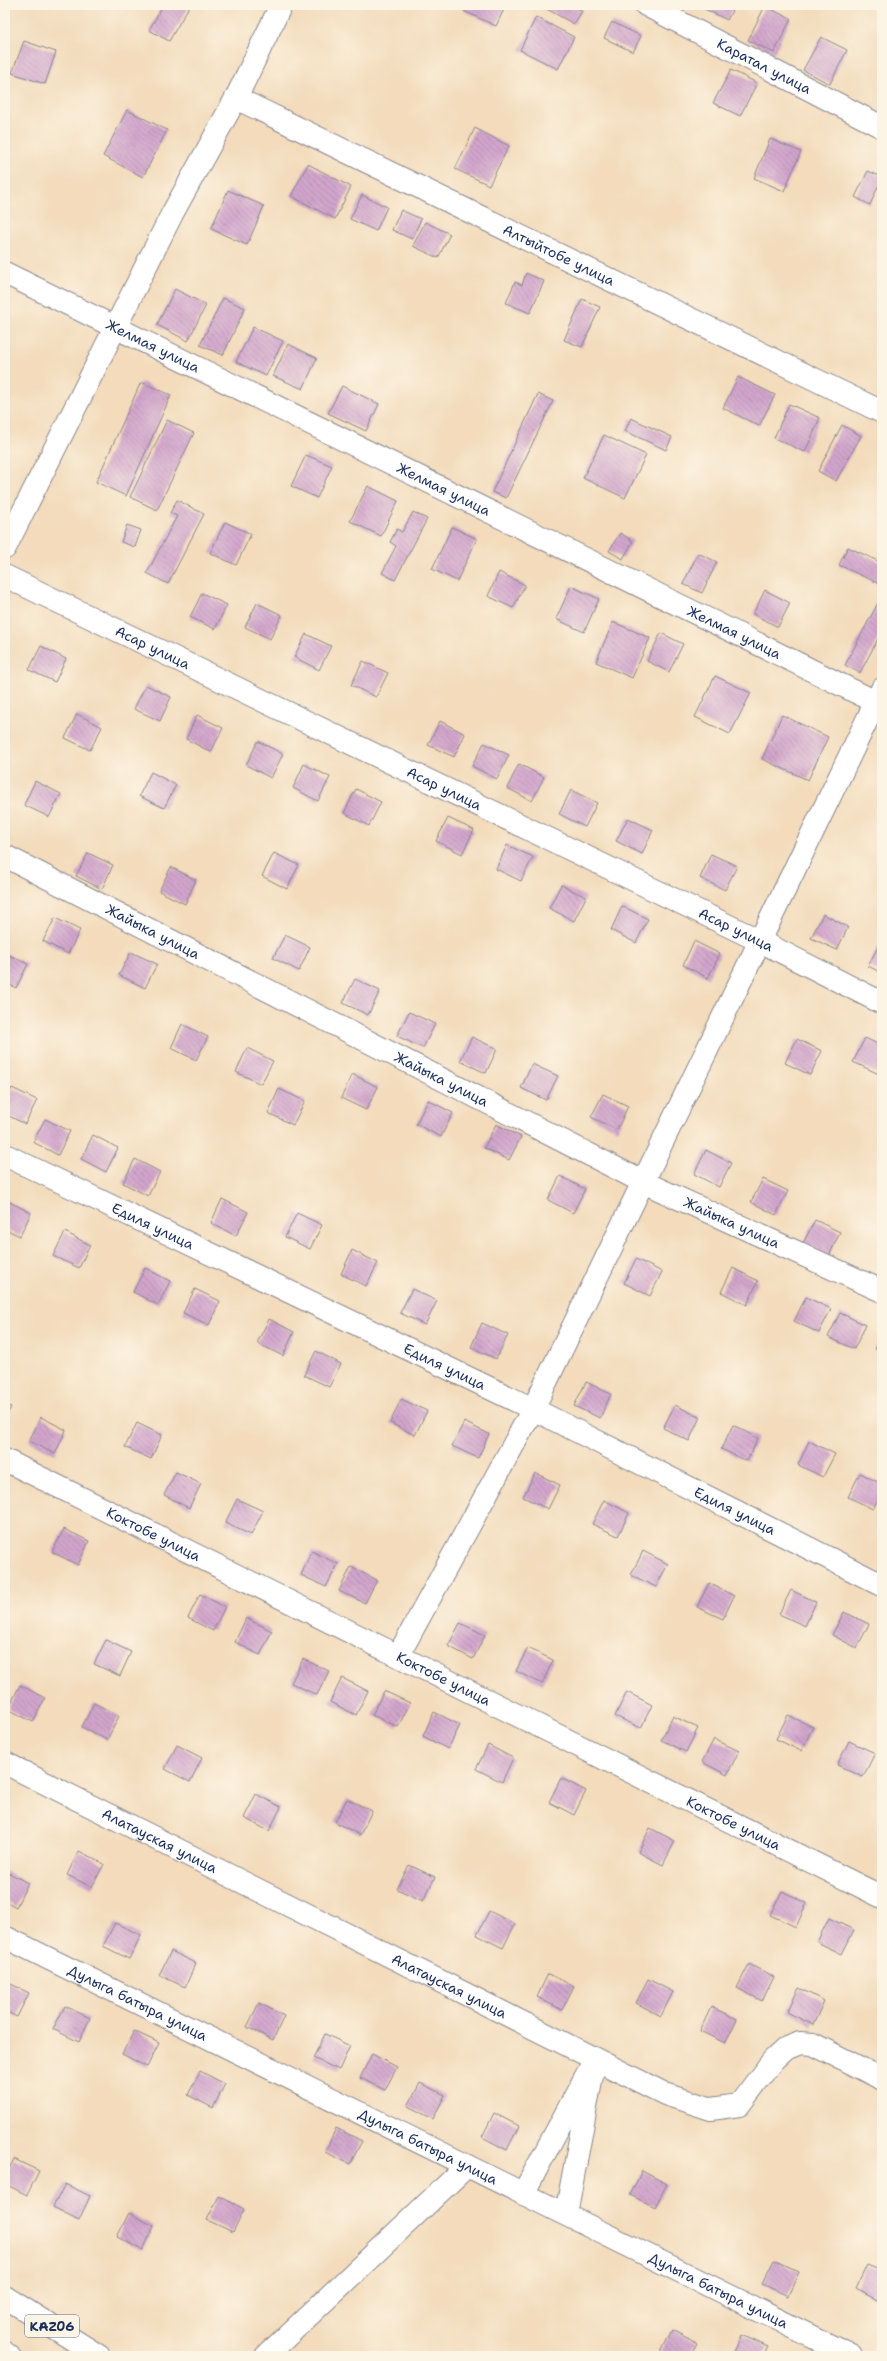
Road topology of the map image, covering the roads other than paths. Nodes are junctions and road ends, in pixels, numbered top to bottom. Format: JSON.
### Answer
{"nodes":[{"id":1,"x":281,"y":5,"type":"edge"},
{"id":2,"x":646,"y":5,"type":"edge"},
{"id":3,"x":236,"y":98,"type":"junction"},
{"id":4,"x":882,"y":127,"type":"edge"},
{"id":5,"x":5,"y":273,"type":"edge"},
{"id":6,"x":116,"y":328,"type":"junction"},
{"id":7,"x":882,"y":412,"type":"edge"},
{"id":8,"x":5,"y":548,"type":"edge"},
{"id":9,"x":5,"y":576,"type":"edge"},
{"id":10,"x":880,"y":699,"type":"edge"},
{"id":11,"x":5,"y":856,"type":"edge"},
{"id":12,"x":760,"y":941,"type":"junction"},
{"id":13,"x":882,"y":1003,"type":"edge"},
{"id":14,"x":5,"y":1155,"type":"edge"},
{"id":15,"x":643,"y":1182,"type":"junction"},
{"id":16,"x":882,"y":1291,"type":"edge"},
{"id":17,"x":533,"y":1409,"type":"junction"},
{"id":18,"x":5,"y":1460,"type":"edge"},
{"id":19,"x":882,"y":1585,"type":"edge"},
{"id":20,"x":398,"y":1656,"type":"junction"},
{"id":21,"x":5,"y":1763,"type":"edge"},
{"id":22,"x":882,"y":1897,"type":"edge"},
{"id":23,"x":5,"y":1937,"type":"edge"},
{"id":24,"x":596,"y":2059,"type":"junction"},
{"id":25,"x":882,"y":2079,"type":"edge"},
{"id":26,"x":467,"y":2166,"type":"junction"},
{"id":27,"x":523,"y":2194,"type":"junction"},
{"id":28,"x":566,"y":2214,"type":"junction"},
{"id":29,"x":5,"y":2297,"type":"edge"},
{"id":30,"x":5,"y":2353,"type":"edge"},
{"id":31,"x":9,"y":2356,"type":"edge"},
{"id":32,"x":99,"y":2356,"type":"edge"},
{"id":33,"x":266,"y":2356,"type":"edge"},
{"id":34,"x":851,"y":2356,"type":"edge"}],
"edges":[{"from":1,"to":3,"type":"main road"},
{"from":2,"to":4,"type":"main road","name":"Каратал улица"},
{"from":3,"to":6,"type":"main road"},
{"from":3,"to":7,"type":"main road","name":"Алтыйтобе улица"},
{"from":5,"to":6,"type":"main road","name":"Желмая улица"},
{"from":6,"to":8,"type":"main road"},
{"from":6,"to":10,"type":"main road","name":"Желмая улица"},
{"from":9,"to":12,"type":"main road","name":"Асар улица"},
{"from":10,"to":12,"type":"main road"},
{"from":11,"to":15,"type":"main road","name":"Жайыка улица"},
{"from":12,"to":13,"type":"main road","name":"Асар улица"},
{"from":12,"to":15,"type":"main road"},
{"from":14,"to":17,"type":"main road","name":"Едиля улица"},
{"from":15,"to":16,"type":"main road","name":"Жайыка улица"},
{"from":15,"to":17,"type":"main road"},
{"from":17,"to":19,"type":"main road","name":"Едиля улица"},
{"from":17,"to":20,"type":"main road"},
{"from":18,"to":20,"type":"main road","name":"Коктобе улица"},
{"from":20,"to":22,"type":"main road","name":"Коктобе улица"},
{"from":21,"to":24,"type":"main road","name":"Алатауская улица"},
{"from":23,"to":26,"type":"main road","name":"Дулыга батыра улица"},
{"from":24,"to":25,"type":"main road","name":"Алатауская улица"},
{"from":24,"to":27,"type":"main road"},
{"from":24,"to":28,"type":"main road"},
{"from":26,"to":27,"type":"main road","name":"Дулыга батыра улица"},
{"from":26,"to":33,"type":"main road"},
{"from":27,"to":28,"type":"main road","name":"Дулыга батыра улица"},
{"from":28,"to":34,"type":"main road","name":"Дулыга батыра улица"},
{"from":29,"to":32,"type":"main road","number":"KАZ06"},
{"from":30,"to":31,"type":"main road"}]}
